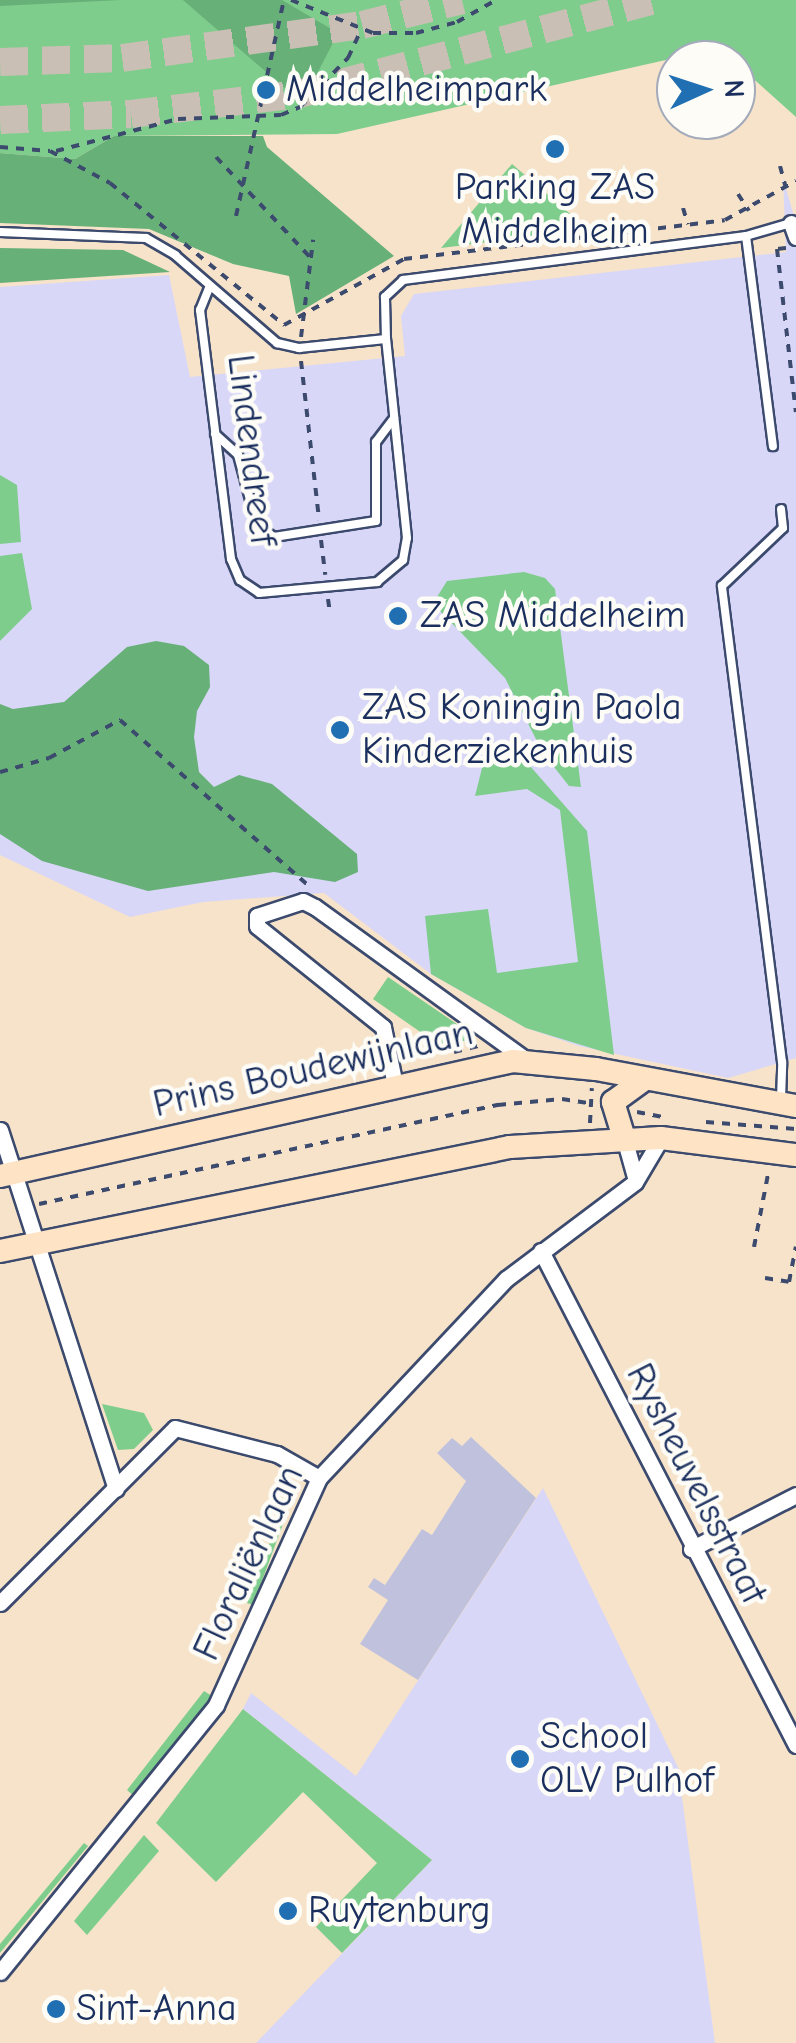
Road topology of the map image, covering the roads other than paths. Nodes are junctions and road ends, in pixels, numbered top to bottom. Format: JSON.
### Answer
{"nodes":[{"id":1,"x":795,"y":225,"type":"edge"},
{"id":2,"x":0,"y":232,"type":"edge"},
{"id":3,"x":746,"y":236,"type":"junction"},
{"id":4,"x":209,"y":288,"type":"junction"},
{"id":5,"x":386,"y":339,"type":"junction"},
{"id":6,"x":394,"y":418,"type":"junction"},
{"id":7,"x":215,"y":434,"type":"junction"},
{"id":8,"x":773,"y":446,"type":"dead end"},
{"id":9,"x":781,"y":509,"type":"dead end"},
{"id":10,"x":526,"y":1060,"type":"junction"},
{"id":11,"x":643,"y":1080,"type":"junction"},
{"id":12,"x":395,"y":1085,"type":"junction"},
{"id":13,"x":788,"y":1105,"type":"edge"},
{"id":14,"x":664,"y":1128,"type":"junction"},
{"id":15,"x":0,"y":1130,"type":"edge"},
{"id":16,"x":624,"y":1138,"type":"junction"},
{"id":17,"x":796,"y":1155,"type":"edge"},
{"id":18,"x":6,"y":1174,"type":"edge"},
{"id":19,"x":635,"y":1177,"type":"junction"},
{"id":20,"x":36,"y":1244,"type":"junction"},
{"id":21,"x":542,"y":1251,"type":"junction"},
{"id":22,"x":0,"y":1252,"type":"edge"},
{"id":23,"x":319,"y":1478,"type":"junction"},
{"id":24,"x":116,"y":1489,"type":"junction"},
{"id":25,"x":796,"y":1495,"type":"edge"},
{"id":26,"x":691,"y":1549,"type":"junction"},
{"id":27,"x":0,"y":1603,"type":"edge"},
{"id":28,"x":796,"y":1745,"type":"edge"},
{"id":29,"x":0,"y":1972,"type":"edge"}],
"edges":[{"from":1,"to":3,"type":"lane","name":"Lindendreef"},
{"from":2,"to":4,"type":"lane","name":"Lindendreef"},
{"from":3,"to":5,"type":"lane","name":"Lindendreef"},
{"from":3,"to":8,"type":"lane"},
{"from":4,"to":5,"type":"lane","name":"Lindendreef"},
{"from":4,"to":7,"type":"lane","name":"Lindendreef"},
{"from":5,"to":6,"type":"lane","name":"Lindendreef"},
{"from":6,"to":7,"type":"lane"},
{"from":6,"to":7,"type":"lane","name":"Lindendreef"},
{"from":9,"to":13,"type":"lane"},
{"from":10,"to":11,"type":"main road","name":"Prins Boudewijnlaan"},
{"from":10,"to":12,"type":"main road","name":"Prins Boudewijnlaan"},
{"from":10,"to":12,"type":"street"},
{"from":11,"to":13,"type":"main road","name":"Prins Boudewijnlaan"},
{"from":11,"to":16,"type":"main road"},
{"from":12,"to":18,"type":"main road","name":"Prins Boudewijnlaan"},
{"from":14,"to":16,"type":"main road"},
{"from":14,"to":17,"type":"main road"},
{"from":14,"to":19,"type":"street","name":"Floraliënlaan"},
{"from":15,"to":18,"type":"street"},
{"from":16,"to":19,"type":"street"},
{"from":16,"to":20,"type":"main road"},
{"from":18,"to":20,"type":"street"},
{"from":19,"to":21,"type":"street","name":"Floraliënlaan"},
{"from":20,"to":22,"type":"main road"},
{"from":20,"to":24,"type":"street"},
{"from":21,"to":23,"type":"street","name":"Floraliënlaan"},
{"from":21,"to":26,"type":"street","name":"Rysheuvelsstraat"},
{"from":23,"to":24,"type":"street"},
{"from":23,"to":29,"type":"street","name":"Floraliënlaan"},
{"from":24,"to":27,"type":"street"},
{"from":25,"to":26,"type":"street"},
{"from":26,"to":28,"type":"street","name":"Rysheuvelsstraat"}]}
